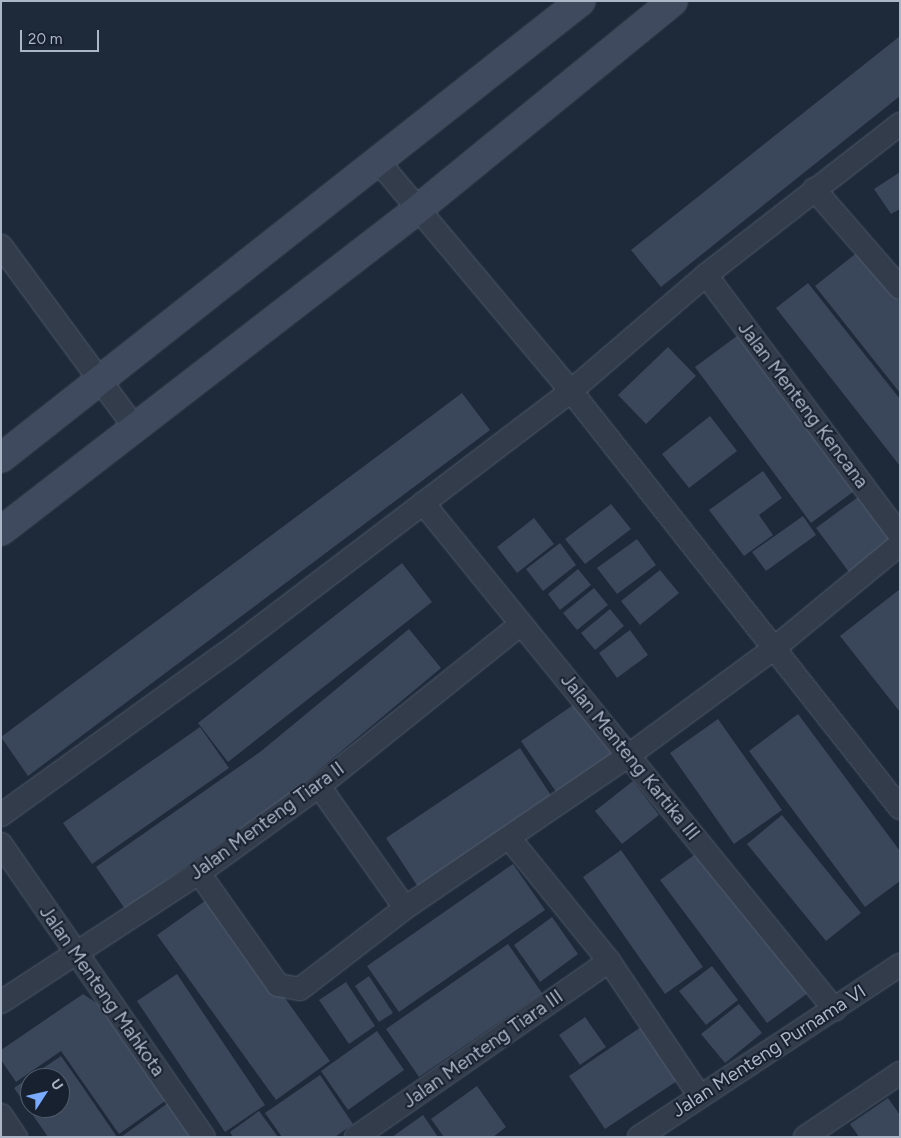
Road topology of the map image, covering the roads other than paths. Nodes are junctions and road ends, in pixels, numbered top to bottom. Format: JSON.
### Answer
{"nodes":[{"id":1,"x":581,"y":1,"type":"edge"},
{"id":2,"x":673,"y":1,"type":"edge"},
{"id":3,"x":900,"y":124,"type":"edge"},
{"id":4,"x":378,"y":160,"type":"junction"},
{"id":5,"x":814,"y":189,"type":"junction"},
{"id":6,"x":417,"y":210,"type":"junction"},
{"id":7,"x":1,"y":246,"type":"edge"},
{"id":8,"x":706,"y":275,"type":"junction"},
{"id":9,"x":900,"y":288,"type":"edge"},
{"id":10,"x":100,"y":383,"type":"junction"},
{"id":11,"x":571,"y":391,"type":"junction"},
{"id":12,"x":135,"y":428,"type":"junction"},
{"id":13,"x":1,"y":458,"type":"edge"},
{"id":14,"x":423,"y":503,"type":"junction"},
{"id":15,"x":1,"y":532,"type":"edge"},
{"id":16,"x":900,"y":535,"type":"edge"},
{"id":17,"x":900,"y":544,"type":"edge"},
{"id":18,"x":521,"y":624,"type":"junction"},
{"id":19,"x":772,"y":650,"type":"junction"},
{"id":20,"x":629,"y":755,"type":"junction"},
{"id":21,"x":319,"y":786,"type":"junction"},
{"id":22,"x":900,"y":808,"type":"edge"},
{"id":23,"x":1,"y":815,"type":"edge"},
{"id":24,"x":510,"y":839,"type":"junction"},
{"id":25,"x":1,"y":844,"type":"edge"},
{"id":26,"x":198,"y":873,"type":"junction"},
{"id":27,"x":405,"y":908,"type":"junction"},
{"id":28,"x":75,"y":952,"type":"junction"},
{"id":29,"x":610,"y":961,"type":"junction"},
{"id":30,"x":900,"y":965,"type":"edge"},
{"id":31,"x":1,"y":1002,"type":"edge"},
{"id":32,"x":836,"y":1010,"type":"junction"},
{"id":33,"x":897,"y":1080,"type":"edge"},
{"id":34,"x":699,"y":1094,"type":"junction"},
{"id":35,"x":1,"y":1115,"type":"edge"},
{"id":36,"x":16,"y":1137,"type":"edge"},
{"id":37,"x":204,"y":1137,"type":"edge"},
{"id":38,"x":356,"y":1137,"type":"edge"},
{"id":39,"x":639,"y":1137,"type":"edge"},
{"id":40,"x":805,"y":1137,"type":"edge"}],
"edges":[{"from":1,"to":4,"type":"street"},
{"from":2,"to":6,"type":"street"},
{"from":3,"to":5,"type":"street"},
{"from":4,"to":6,"type":"street"},
{"from":4,"to":10,"type":"street"},
{"from":5,"to":8,"type":"street"},
{"from":5,"to":9,"type":"street"},
{"from":6,"to":11,"type":"street"},
{"from":6,"to":12,"type":"street"},
{"from":7,"to":10,"type":"street"},
{"from":8,"to":11,"type":"street"},
{"from":8,"to":16,"type":"street","name":"Jalan Menteng Kencana"},
{"from":10,"to":12,"type":"street"},
{"from":10,"to":13,"type":"street"},
{"from":11,"to":14,"type":"street"},
{"from":11,"to":19,"type":"street"},
{"from":12,"to":15,"type":"street"},
{"from":14,"to":18,"type":"street","name":"Jalan Menteng Kartika III"},
{"from":14,"to":23,"type":"street"},
{"from":17,"to":19,"type":"street"},
{"from":18,"to":20,"type":"street","name":"Jalan Menteng Kartika III"},
{"from":18,"to":21,"type":"street","name":"Jalan Menteng Tiara II"},
{"from":19,"to":20,"type":"street"},
{"from":19,"to":22,"type":"street"},
{"from":20,"to":24,"type":"street"},
{"from":20,"to":32,"type":"street","name":"Jalan Menteng Kartika III"},
{"from":21,"to":26,"type":"street","name":"Jalan Menteng Tiara II"},
{"from":21,"to":27,"type":"street"},
{"from":24,"to":27,"type":"street"},
{"from":24,"to":29,"type":"street"},
{"from":25,"to":28,"type":"street","name":"Jalan Menteng Mahkota"},
{"from":26,"to":27,"type":"street"},
{"from":26,"to":28,"type":"street","name":"Jalan Menteng Tiara II"},
{"from":28,"to":31,"type":"street","name":"Jalan Menteng Tiara II"},
{"from":28,"to":37,"type":"street","name":"Jalan Menteng Mahkota"},
{"from":29,"to":34,"type":"street"},
{"from":29,"to":38,"type":"street","name":"Jalan Menteng Tiara III"},
{"from":30,"to":32,"type":"street","name":"Jalan Menteng Purnama VI"},
{"from":32,"to":34,"type":"street","name":"Jalan Menteng Purnama VI"},
{"from":33,"to":40,"type":"street"},
{"from":34,"to":39,"type":"street","name":"Jalan Menteng Purnama VI"},
{"from":35,"to":36,"type":"street"}]}
